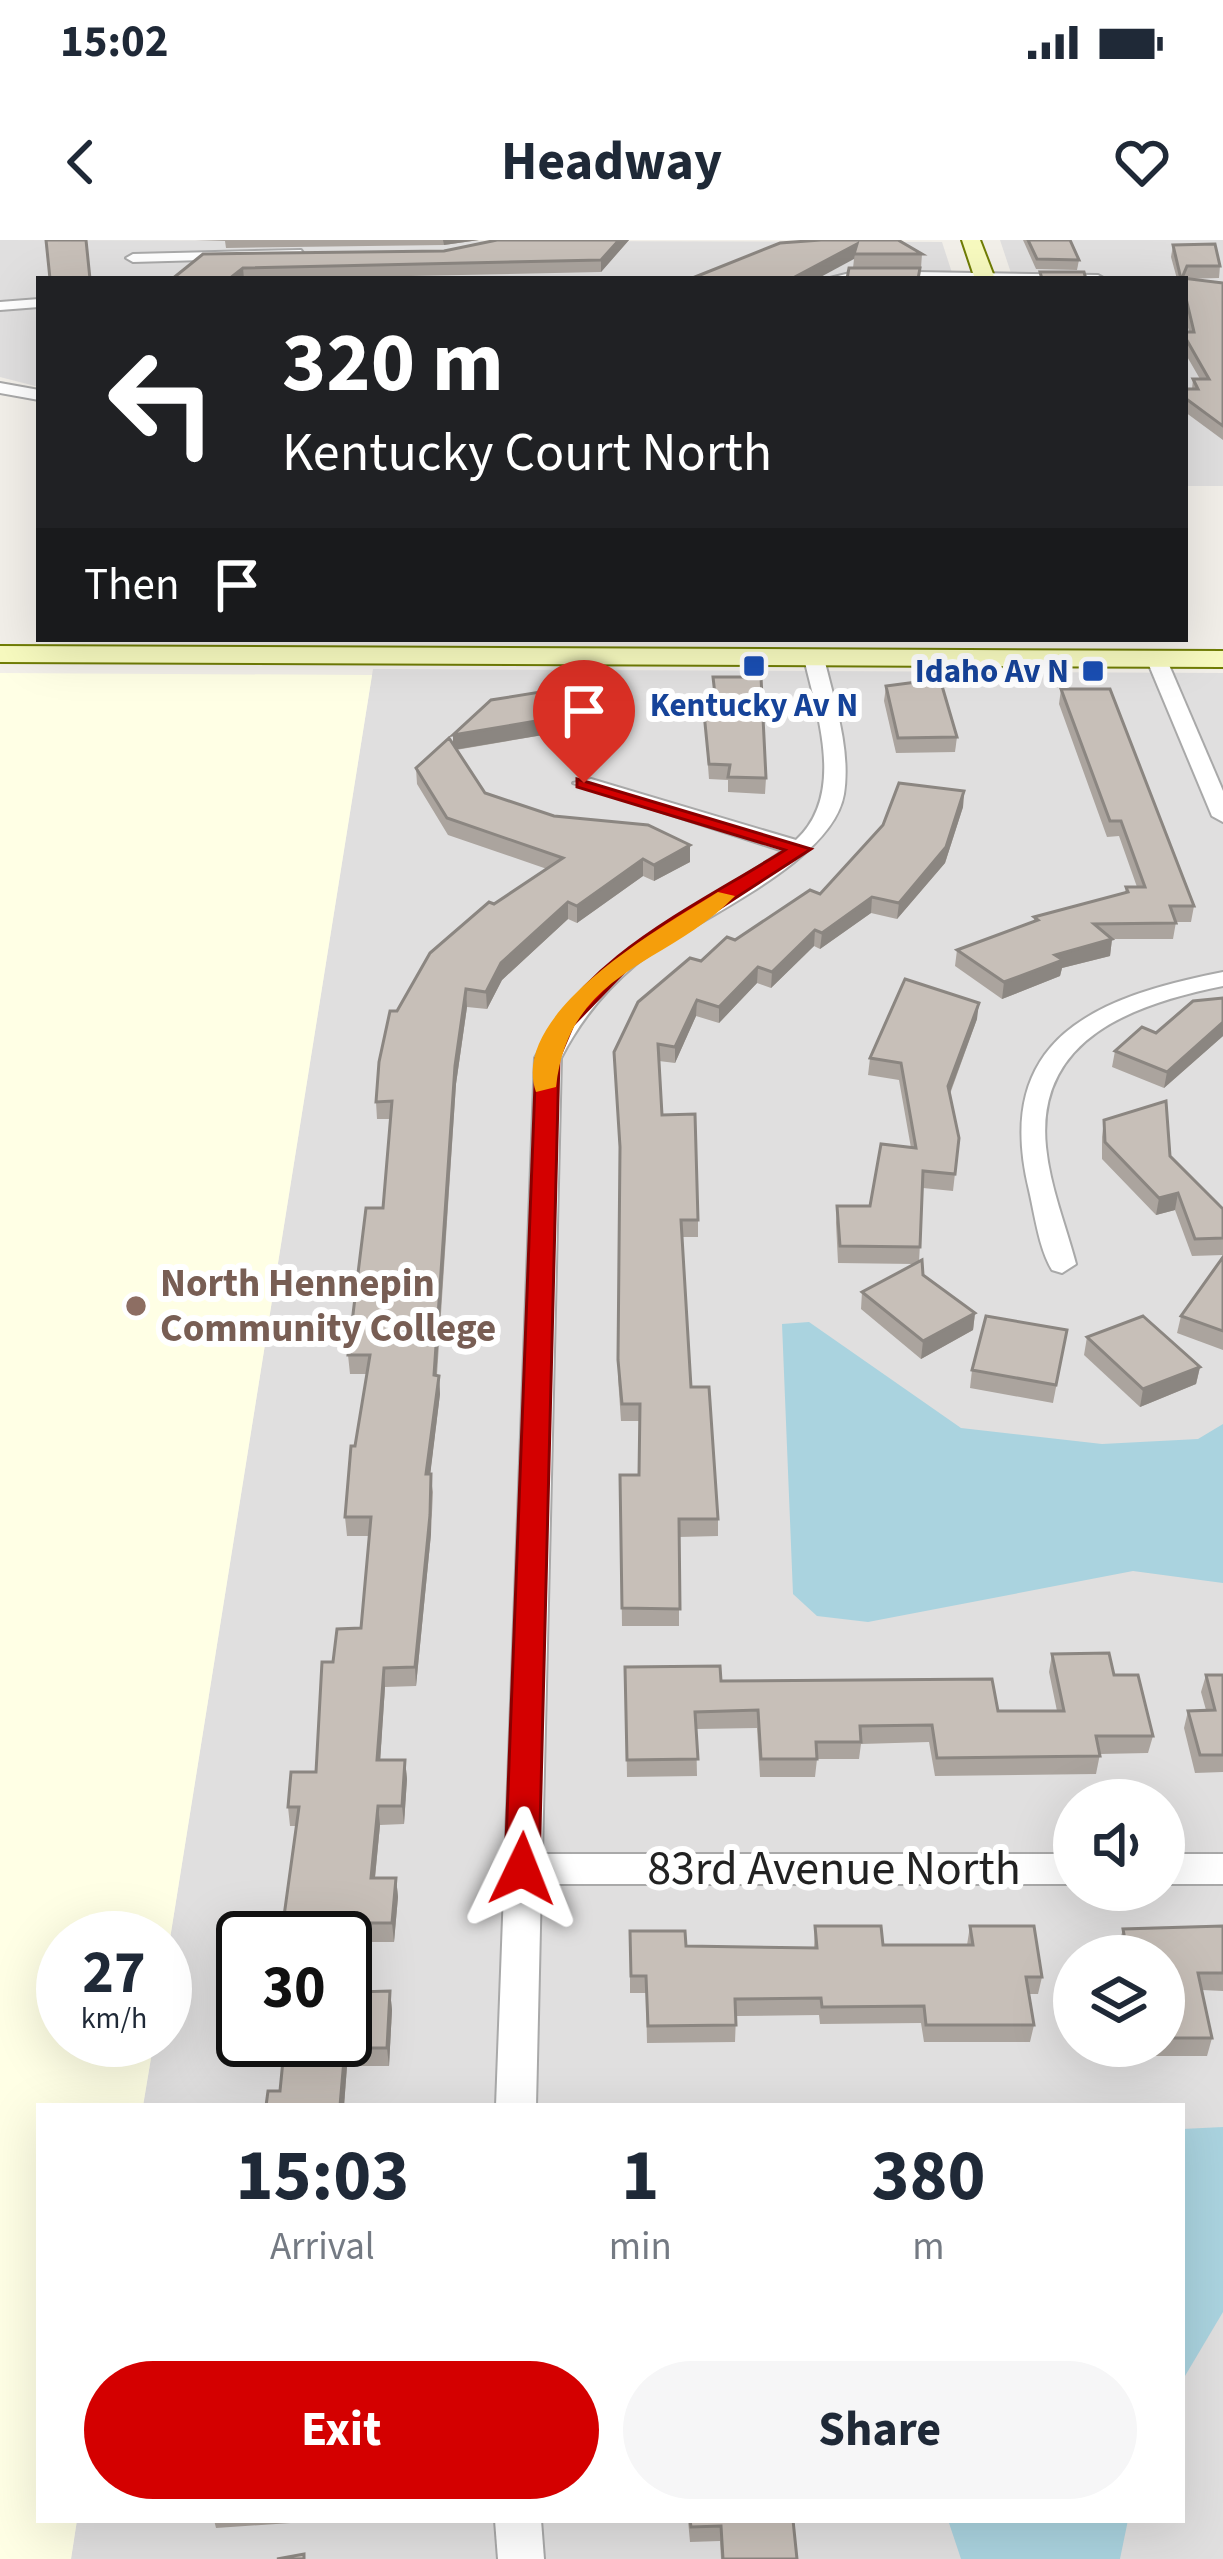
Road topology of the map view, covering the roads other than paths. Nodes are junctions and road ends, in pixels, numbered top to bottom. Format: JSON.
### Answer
{"nodes":[{"id":1,"x":131,"y":240,"type":"edge"},
{"id":2,"x":971,"y":240,"type":"edge"},
{"id":3,"x":328,"y":254,"type":"edge"},
{"id":4,"x":985,"y":276,"type":"edge"},
{"id":5,"x":36,"y":303,"type":"edge"},
{"id":6,"x":0,"y":306,"type":"edge"},
{"id":7,"x":0,"y":388,"type":"edge"},
{"id":8,"x":36,"y":394,"type":"edge"},
{"id":9,"x":0,"y":632,"type":"edge"},
{"id":10,"x":36,"y":632,"type":"edge"},
{"id":11,"x":1188,"y":636,"type":"edge"},
{"id":12,"x":1223,"y":637,"type":"edge"},
{"id":13,"x":127,"y":647,"type":"edge"},
{"id":14,"x":169,"y":647,"type":"edge"},
{"id":15,"x":1153,"y":649,"type":"edge"},
{"id":16,"x":0,"y":654,"type":"edge"},
{"id":17,"x":814,"y":658,"type":"junction"},
{"id":18,"x":1223,"y":659,"type":"edge"},
{"id":19,"x":584,"y":783,"type":"dead end"},
{"id":20,"x":1223,"y":816,"type":"edge"},
{"id":21,"x":801,"y":849,"type":"junction"},
{"id":22,"x":1223,"y":979,"type":"edge"},
{"id":23,"x":1062,"y":1264,"type":"dead end"},
{"id":24,"x":522,"y":1869,"type":"junction"},
{"id":25,"x":1053,"y":1869,"type":"edge"},
{"id":26,"x":1185,"y":1869,"type":"edge"},
{"id":27,"x":1223,"y":1869,"type":"edge"},
{"id":28,"x":516,"y":2103,"type":"edge"},
{"id":29,"x":518,"y":2523,"type":"edge"},
{"id":30,"x":521,"y":2559,"type":"edge"}],
"edges":[{"from":1,"to":3,"type":"street"},
{"from":2,"to":4,"type":"main road"},
{"from":5,"to":6,"type":"street"},
{"from":7,"to":8,"type":"street"},
{"from":9,"to":10,"type":"main road"},
{"from":11,"to":12,"type":"main road"},
{"from":13,"to":14,"type":"main road"},
{"from":13,"to":16,"type":"main road"},
{"from":14,"to":17,"type":"main road"},
{"from":15,"to":17,"type":"main road"},
{"from":15,"to":18,"type":"main road"},
{"from":15,"to":20,"type":"street"},
{"from":17,"to":21,"type":"street"},
{"from":19,"to":21,"type":"street"},
{"from":21,"to":24,"type":"street"},
{"from":22,"to":23,"type":"street"},
{"from":24,"to":25,"type":"street","name":"83rd Avenue North"},
{"from":24,"to":28,"type":"street"},
{"from":26,"to":27,"type":"street"},
{"from":29,"to":30,"type":"street"}]}
